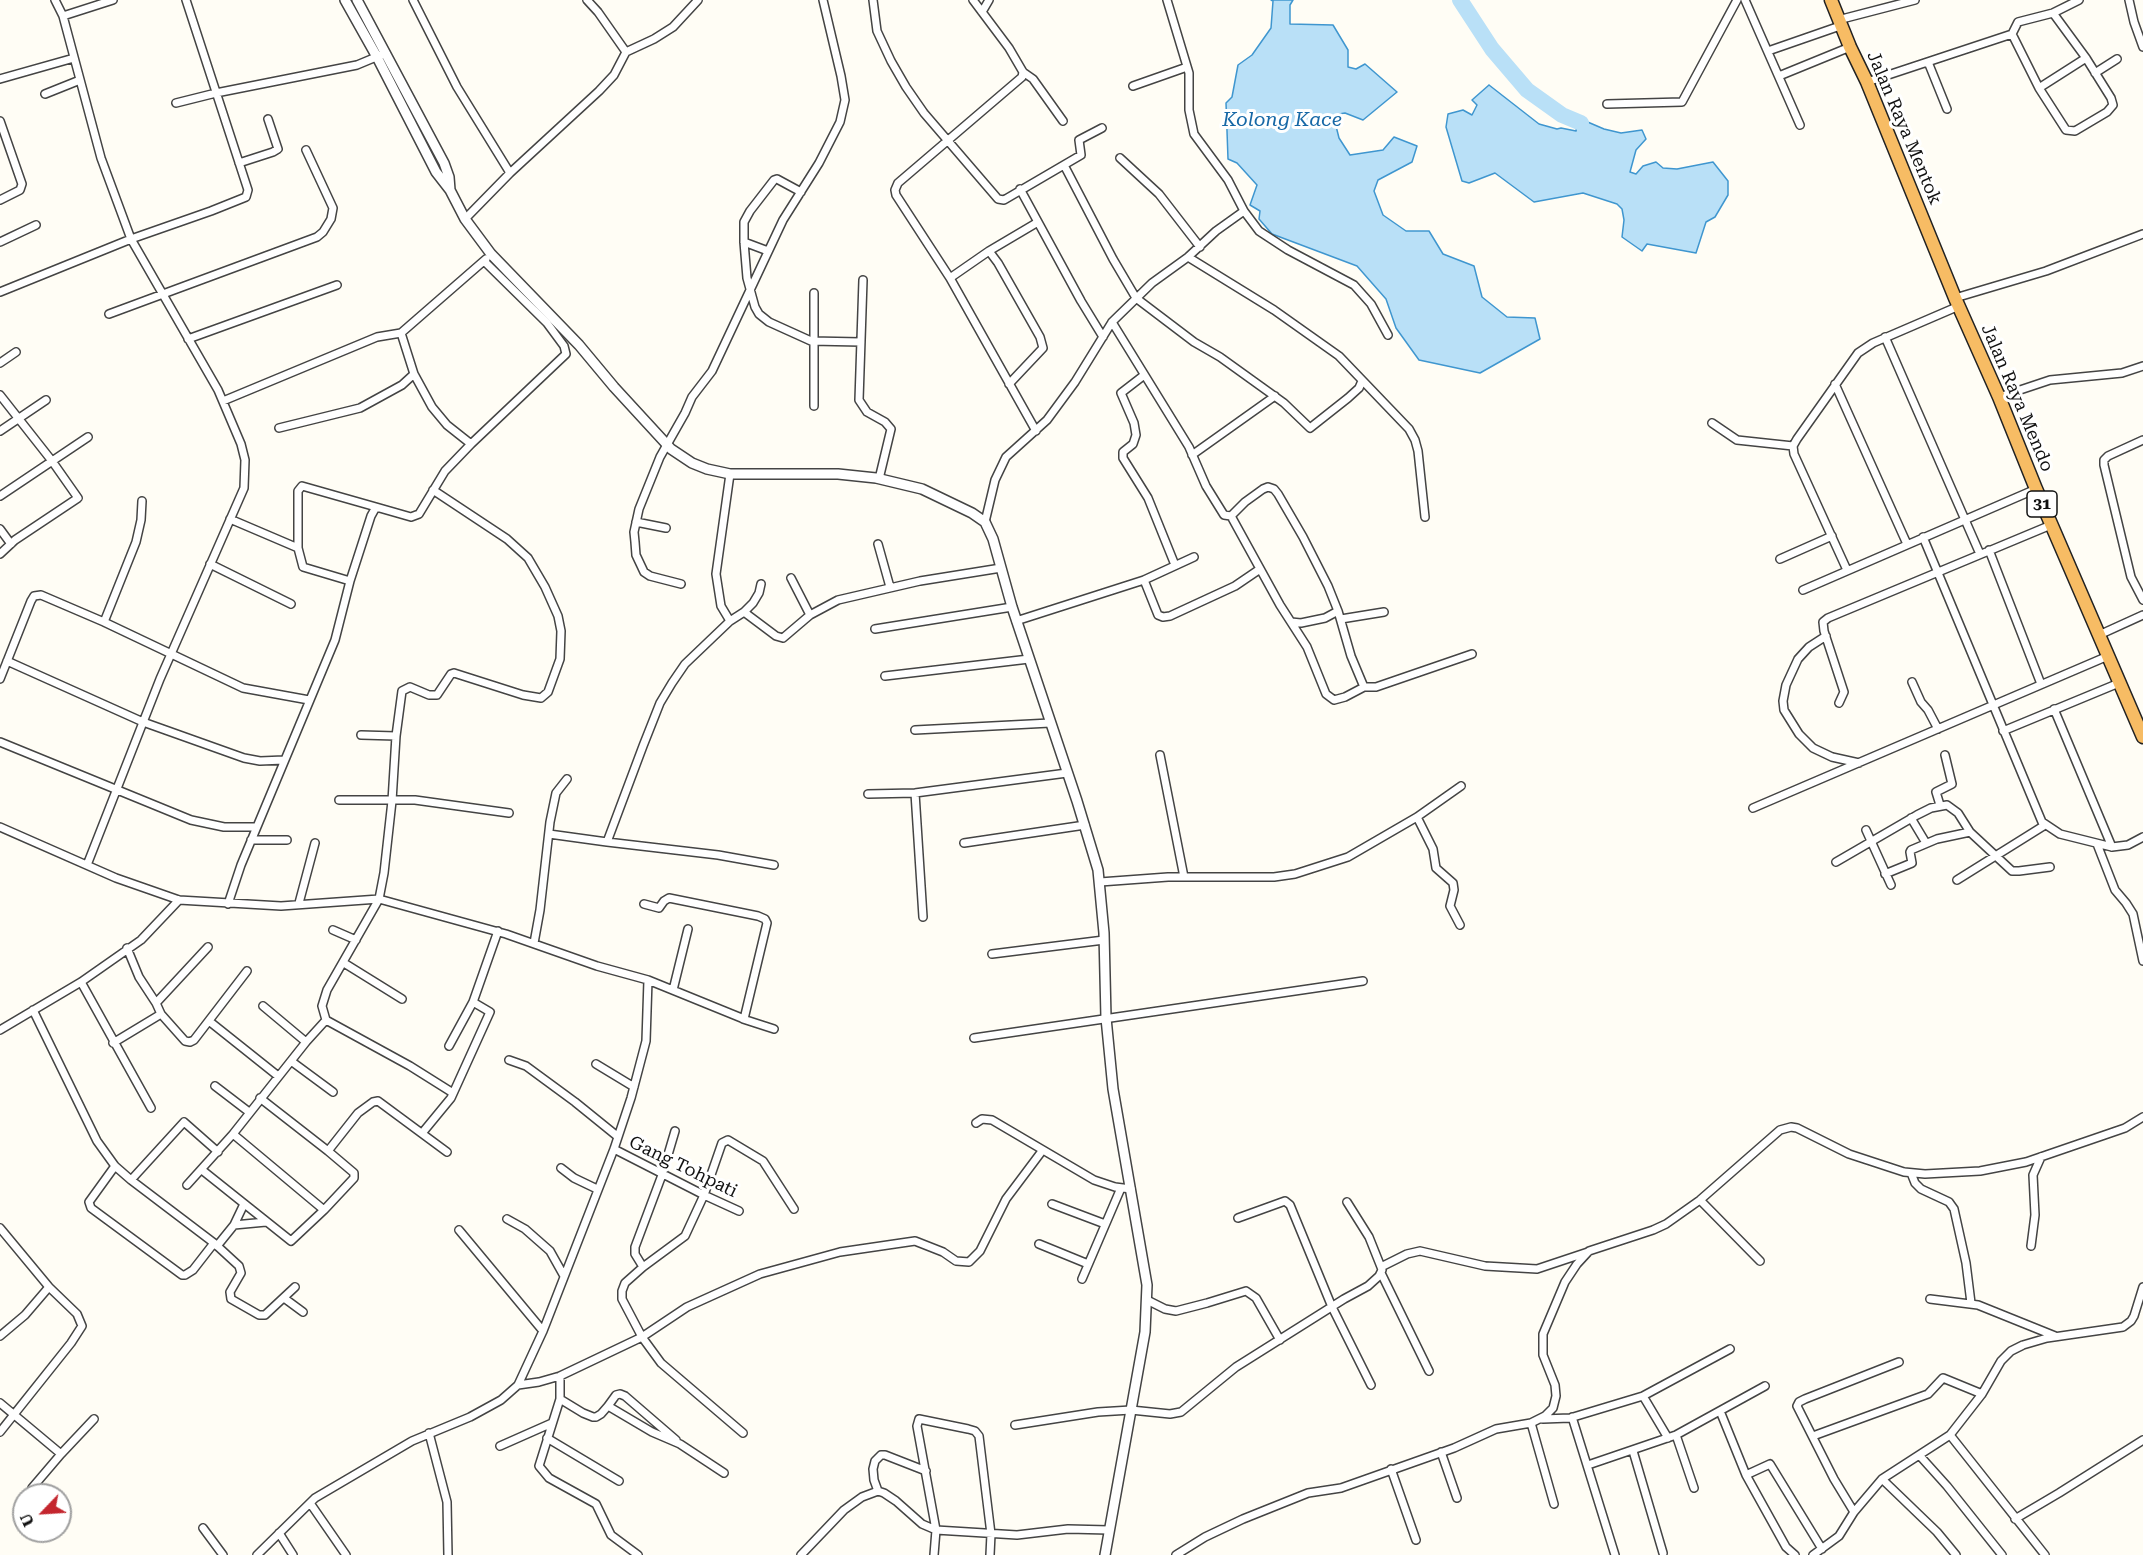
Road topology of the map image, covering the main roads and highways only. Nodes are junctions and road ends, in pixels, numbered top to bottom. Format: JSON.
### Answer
{"nodes":[{"id":1,"x":1830,"y":0,"type":"edge"},
{"id":2,"x":1944,"y":270,"type":"joint"},
{"id":3,"x":2143,"y":737,"type":"edge"}],
"edges":[{"from":1,"to":2,"type":"highway","name":"Jalan Raya Mentok","number":"31"},
{"from":2,"to":3,"type":"highway","name":"Jalan Raya Mendo","number":"31"}]}
